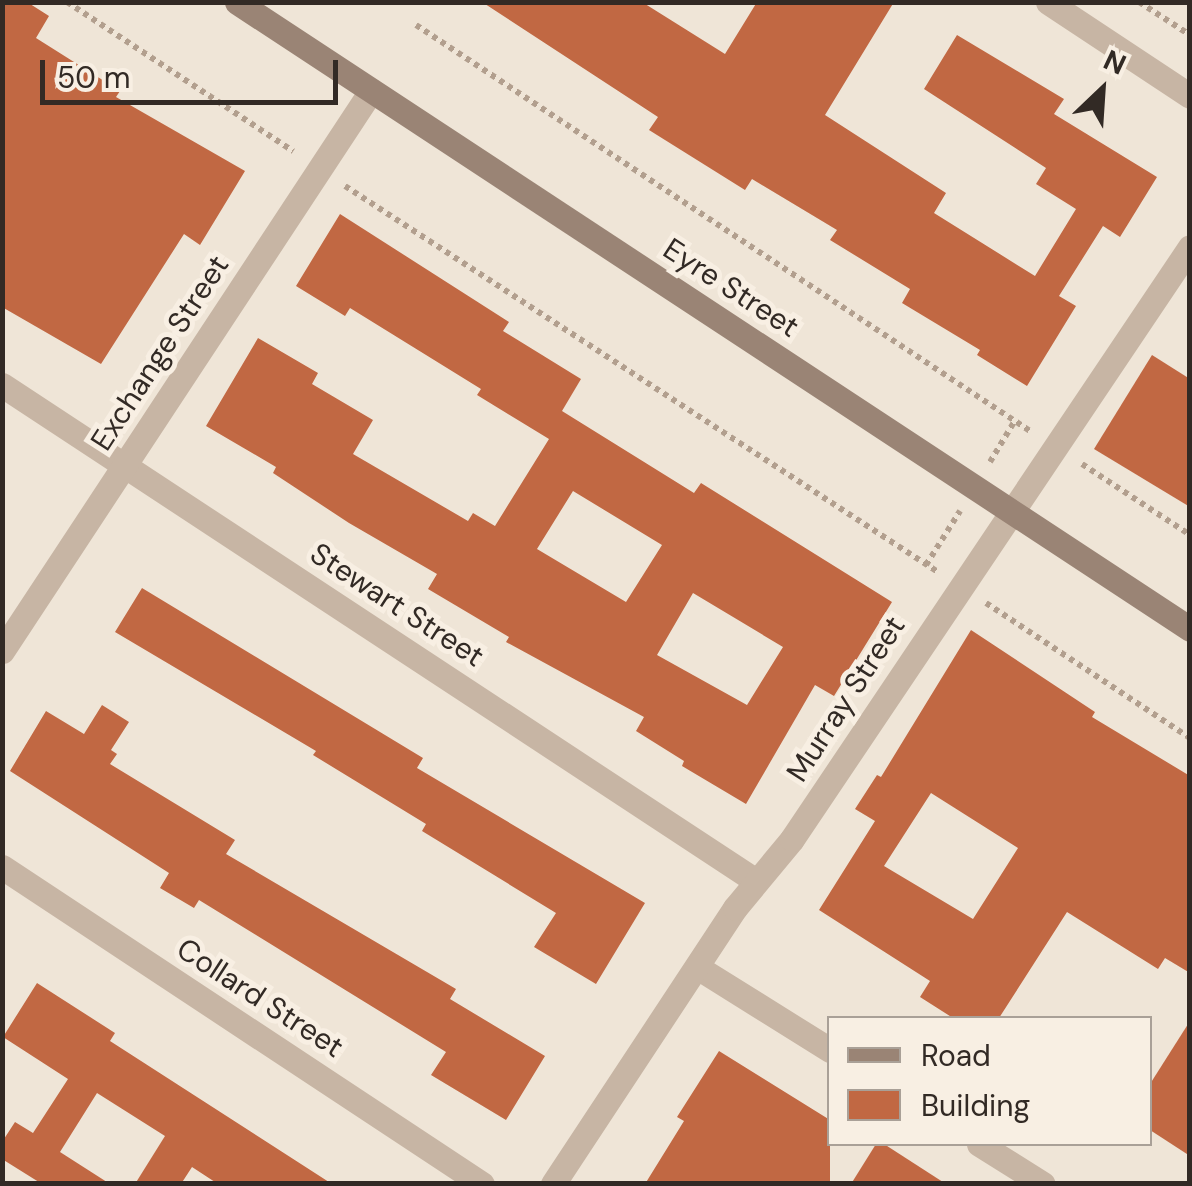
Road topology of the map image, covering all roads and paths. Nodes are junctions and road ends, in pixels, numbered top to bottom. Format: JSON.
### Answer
{"nodes":[{"id":1,"x":67,"y":2,"type":"edge"},
{"id":2,"x":237,"y":2,"type":"edge"},
{"id":3,"x":1048,"y":2,"type":"edge"},
{"id":4,"x":1138,"y":2,"type":"edge"},
{"id":5,"x":416,"y":25,"type":"dead end"},
{"id":6,"x":1190,"y":36,"type":"edge"},
{"id":7,"x":371,"y":91,"type":"junction"},
{"id":8,"x":1190,"y":96,"type":"edge"},
{"id":9,"x":320,"y":169,"type":"junction"},
{"id":10,"x":1190,"y":247,"type":"edge"},
{"id":11,"x":2,"y":384,"type":"edge"},
{"id":12,"x":1065,"y":453,"type":"junction"},
{"id":13,"x":125,"y":464,"type":"junction"},
{"id":14,"x":1011,"y":512,"type":"junction"},
{"id":15,"x":1190,"y":536,"type":"edge"},
{"id":16,"x":960,"y":586,"type":"junction"},
{"id":17,"x":1190,"y":629,"type":"edge"},
{"id":18,"x":2,"y":651,"type":"edge"},
{"id":19,"x":1190,"y":738,"type":"edge"},
{"id":20,"x":2,"y":867,"type":"edge"},
{"id":21,"x":756,"y":880,"type":"junction"},
{"id":22,"x":697,"y":967,"type":"junction"},
{"id":23,"x":827,"y":1048,"type":"edge"},
{"id":24,"x":982,"y":1146,"type":"edge"},
{"id":25,"x":482,"y":1184,"type":"edge"},
{"id":26,"x":554,"y":1184,"type":"edge"},
{"id":27,"x":1043,"y":1184,"type":"edge"}],
"edges":[{"from":1,"to":9,"type":"path"},
{"from":2,"to":7,"type":"main road","name":"Eyre Street"},
{"from":3,"to":8,"type":"street"},
{"from":4,"to":6,"type":"path"},
{"from":5,"to":12,"type":"path"},
{"from":7,"to":9,"type":"street","name":"Exchange Street"},
{"from":7,"to":14,"type":"main road","name":"Eyre Street"},
{"from":9,"to":13,"type":"street","name":"Exchange Street"},
{"from":9,"to":16,"type":"path"},
{"from":10,"to":12,"type":"street","name":"Murray Street"},
{"from":11,"to":13,"type":"street","name":"Stewart Street"},
{"from":12,"to":14,"type":"street","name":"Murray Street"},
{"from":12,"to":15,"type":"path"},
{"from":13,"to":18,"type":"street","name":"Exchange Street"},
{"from":13,"to":21,"type":"street","name":"Stewart Street"},
{"from":14,"to":16,"type":"street","name":"Murray Street"},
{"from":14,"to":17,"type":"main road","name":"Eyre Street"},
{"from":16,"to":19,"type":"path"},
{"from":16,"to":21,"type":"street","name":"Murray Street"},
{"from":20,"to":25,"type":"street","name":"Collard Street"},
{"from":21,"to":22,"type":"street","name":"Murray Street"},
{"from":22,"to":23,"type":"street"},
{"from":22,"to":26,"type":"street","name":"Murray Street"},
{"from":24,"to":27,"type":"street"}]}
